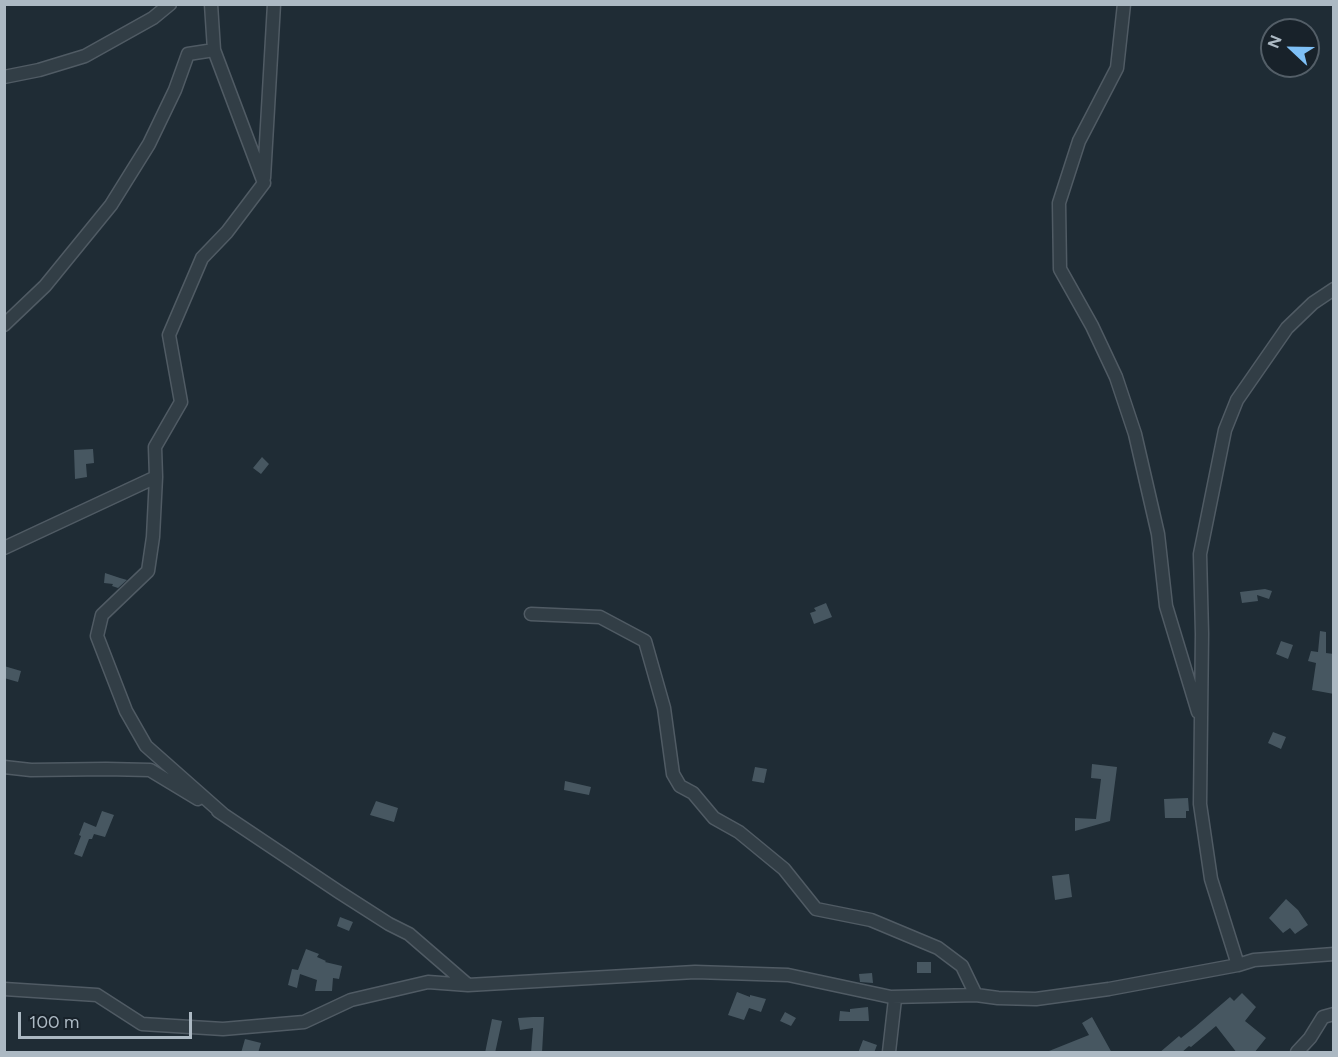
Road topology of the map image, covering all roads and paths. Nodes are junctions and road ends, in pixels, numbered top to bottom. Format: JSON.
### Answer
{"nodes":[{"id":1,"x":170,"y":4,"type":"edge"},
{"id":2,"x":211,"y":4,"type":"edge"},
{"id":3,"x":274,"y":4,"type":"edge"},
{"id":4,"x":1124,"y":4,"type":"edge"},
{"id":5,"x":214,"y":50,"type":"junction"},
{"id":6,"x":4,"y":77,"type":"edge"},
{"id":7,"x":264,"y":183,"type":"junction"},
{"id":8,"x":1334,"y":289,"type":"edge"},
{"id":9,"x":4,"y":325,"type":"edge"},
{"id":10,"x":156,"y":477,"type":"junction"},
{"id":11,"x":4,"y":548,"type":"edge"},
{"id":12,"x":531,"y":614,"type":"dead end"},
{"id":13,"x":1202,"y":724,"type":"junction"},
{"id":14,"x":4,"y":767,"type":"edge"},
{"id":15,"x":224,"y":815,"type":"junction"},
{"id":16,"x":1334,"y":954,"type":"edge"},
{"id":17,"x":1238,"y":964,"type":"junction"},
{"id":18,"x":468,"y":985,"type":"junction"},
{"id":19,"x":4,"y":989,"type":"edge"},
{"id":20,"x":976,"y":995,"type":"junction"},
{"id":21,"x":891,"y":997,"type":"junction"},
{"id":22,"x":1334,"y":1014,"type":"edge"},
{"id":23,"x":889,"y":1053,"type":"edge"},
{"id":24,"x":1297,"y":1053,"type":"edge"}],
"edges":[{"from":1,"to":6,"type":"street"},
{"from":2,"to":5,"type":"street"},
{"from":3,"to":7,"type":"street"},
{"from":4,"to":13,"type":"street"},
{"from":5,"to":7,"type":"street"},
{"from":5,"to":9,"type":"street"},
{"from":7,"to":10,"type":"street"},
{"from":8,"to":13,"type":"street"},
{"from":10,"to":11,"type":"street"},
{"from":10,"to":15,"type":"street"},
{"from":12,"to":20,"type":"street"},
{"from":13,"to":17,"type":"street"},
{"from":14,"to":15,"type":"street"},
{"from":15,"to":18,"type":"street"},
{"from":16,"to":17,"type":"street"},
{"from":17,"to":20,"type":"street"},
{"from":18,"to":19,"type":"street"},
{"from":18,"to":21,"type":"street"},
{"from":20,"to":21,"type":"street"},
{"from":21,"to":23,"type":"street"},
{"from":22,"to":24,"type":"street"}]}
